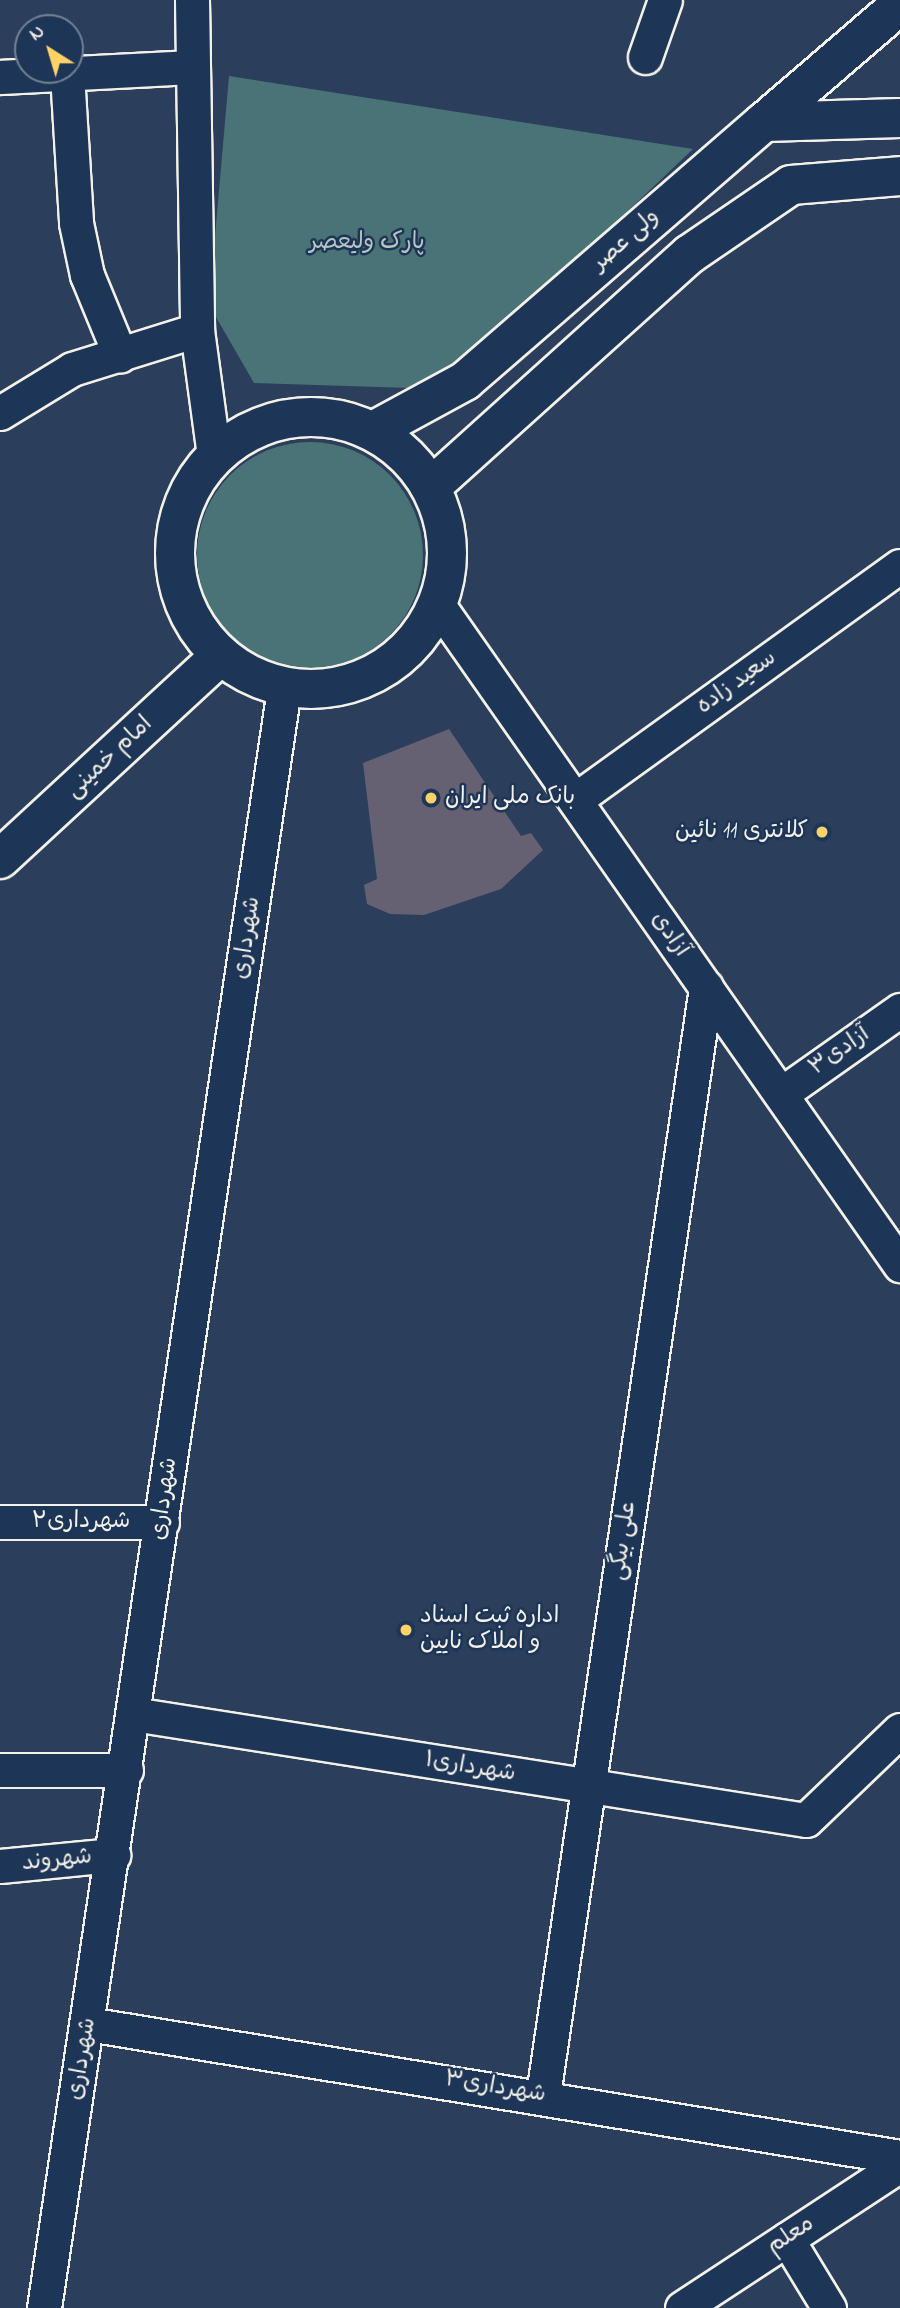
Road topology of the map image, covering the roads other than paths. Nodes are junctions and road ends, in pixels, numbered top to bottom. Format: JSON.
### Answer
{"nodes":[{"id":1,"x":192,"y":0,"type":"edge"},
{"id":2,"x":665,"y":0,"type":"edge"},
{"id":3,"x":900,"y":5,"type":"edge"},
{"id":4,"x":645,"y":57,"type":"dead end"},
{"id":5,"x":190,"y":67,"type":"junction"},
{"id":6,"x":84,"y":73,"type":"edge"},
{"id":7,"x":68,"y":84,"type":"edge"},
{"id":8,"x":900,"y":118,"type":"edge"},
{"id":9,"x":764,"y":122,"type":"junction"},
{"id":10,"x":900,"y":176,"type":"edge"},
{"id":11,"x":197,"y":330,"type":"junction"},
{"id":12,"x":120,"y":355,"type":"junction"},
{"id":13,"x":0,"y":414,"type":"edge"},
{"id":14,"x":373,"y":430,"type":"junction"},
{"id":15,"x":214,"y":456,"type":"junction"},
{"id":16,"x":432,"y":487,"type":"junction"},
{"id":17,"x":900,"y":565,"type":"edge"},
{"id":18,"x":438,"y":605,"type":"junction"},
{"id":19,"x":219,"y":657,"type":"junction"},
{"id":20,"x":284,"y":689,"type":"junction"},
{"id":21,"x":575,"y":800,"type":"junction"},
{"id":22,"x":0,"y":859,"type":"edge"},
{"id":23,"x":706,"y":988,"type":"junction"},
{"id":24,"x":900,"y":1010,"type":"edge"},
{"id":25,"x":780,"y":1094,"type":"junction"},
{"id":26,"x":900,"y":1265,"type":"edge"},
{"id":27,"x":0,"y":1522,"type":"edge"},
{"id":28,"x":162,"y":1522,"type":"junction"},
{"id":29,"x":133,"y":1714,"type":"junction"},
{"id":30,"x":900,"y":1730,"type":"edge"},
{"id":31,"x":0,"y":1770,"type":"edge"},
{"id":32,"x":126,"y":1770,"type":"junction"},
{"id":33,"x":588,"y":1786,"type":"junction"},
{"id":34,"x":113,"y":1855,"type":"junction"},
{"id":35,"x":0,"y":1866,"type":"edge"},
{"id":36,"x":88,"y":2024,"type":"junction"},
{"id":37,"x":543,"y":2095,"type":"junction"},
{"id":38,"x":900,"y":2157,"type":"edge"},
{"id":39,"x":900,"y":2165,"type":"edge"},
{"id":40,"x":787,"y":2239,"type":"junction"},
{"id":41,"x":44,"y":2308,"type":"edge"},
{"id":42,"x":682,"y":2308,"type":"edge"},
{"id":43,"x":829,"y":2308,"type":"edge"}],
"edges":[{"from":1,"to":5,"type":"street"},
{"from":2,"to":4,"type":"street"},
{"from":3,"to":9,"type":"main road","name":"ولی عصر"},
{"from":5,"to":6,"type":"street"},
{"from":5,"to":11,"type":"street"},
{"from":7,"to":12,"type":"street"},
{"from":8,"to":9,"type":"main road"},
{"from":9,"to":14,"type":"main road","name":"ولی عصر"},
{"from":10,"to":16,"type":"main road"},
{"from":11,"to":12,"type":"street"},
{"from":11,"to":15,"type":"street"},
{"from":12,"to":13,"type":"street"},
{"from":14,"to":15,"type":"main road"},
{"from":14,"to":16,"type":"main road"},
{"from":15,"to":19,"type":"main road"},
{"from":16,"to":18,"type":"main road"},
{"from":17,"to":21,"type":"street","name":"سعید زاده"},
{"from":18,"to":20,"type":"main road"},
{"from":18,"to":21,"type":"street","name":"آزادی"},
{"from":19,"to":20,"type":"main road"},
{"from":19,"to":22,"type":"main road","name":"امام خمینی"},
{"from":20,"to":28,"type":"street","name":"شهرداری"},
{"from":21,"to":23,"type":"street","name":"آزادی"},
{"from":23,"to":25,"type":"street","name":"آزادی"},
{"from":23,"to":33,"type":"street","name":"علی بیگی"},
{"from":24,"to":25,"type":"street","name":"آزادی۳"},
{"from":25,"to":26,"type":"street","name":"آزادی"},
{"from":27,"to":28,"type":"street","name":"شهرداری۲"},
{"from":28,"to":29,"type":"street","name":"شهرداری"},
{"from":29,"to":32,"type":"street","name":"شهرداری"},
{"from":29,"to":33,"type":"street","name":"شهرداری۱"},
{"from":30,"to":33,"type":"street","name":"شهرداری۱"},
{"from":31,"to":32,"type":"street"},
{"from":32,"to":34,"type":"street","name":"شهرداری"},
{"from":33,"to":37,"type":"street","name":"علی بیگی"},
{"from":34,"to":35,"type":"street","name":"شهروند"},
{"from":34,"to":36,"type":"street","name":"شهرداری"},
{"from":36,"to":37,"type":"street","name":"شهرداری۳"},
{"from":36,"to":41,"type":"street","name":"شهرداری"},
{"from":37,"to":38,"type":"street","name":"شهرداری۳"},
{"from":39,"to":40,"type":"street","name":"معلم"},
{"from":40,"to":42,"type":"street","name":"معلم"},
{"from":40,"to":43,"type":"street"}]}
